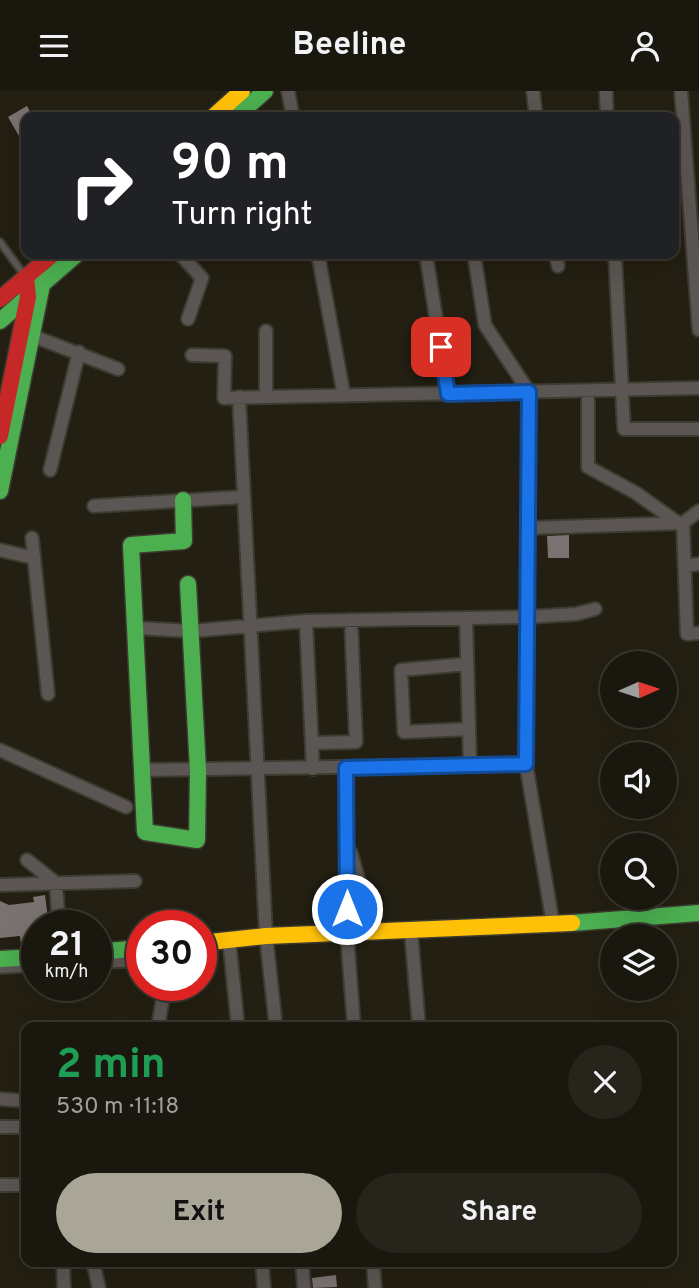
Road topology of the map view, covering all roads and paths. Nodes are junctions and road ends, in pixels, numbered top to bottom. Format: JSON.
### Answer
{"nodes":[{"id":1,"x":242,"y":91,"type":"edge"},
{"id":2,"x":265,"y":91,"type":"edge"},
{"id":3,"x":288,"y":91,"type":"edge"},
{"id":4,"x":533,"y":91,"type":"edge"},
{"id":5,"x":606,"y":91,"type":"edge"},
{"id":6,"x":681,"y":91,"type":"edge"},
{"id":7,"x":219,"y":112,"type":"edge"},
{"id":8,"x":242,"y":112,"type":"edge"},
{"id":9,"x":292,"y":112,"type":"edge"},
{"id":10,"x":535,"y":112,"type":"edge"},
{"id":11,"x":607,"y":112,"type":"edge"},
{"id":12,"x":0,"y":242,"type":"edge"},
{"id":13,"x":47,"y":259,"type":"edge"},
{"id":14,"x":71,"y":259,"type":"edge"},
{"id":15,"x":185,"y":259,"type":"edge"},
{"id":16,"x":319,"y":259,"type":"edge"},
{"id":17,"x":427,"y":259,"type":"edge"},
{"id":18,"x":475,"y":259,"type":"edge"},
{"id":19,"x":615,"y":259,"type":"edge"},
{"id":20,"x":697,"y":268,"type":"edge"},
{"id":21,"x":31,"y":273,"type":"junction"},
{"id":22,"x":41,"y":285,"type":"junction"},
{"id":23,"x":28,"y":297,"type":"junction"},
{"id":24,"x":0,"y":299,"type":"edge"},
{"id":25,"x":188,"y":319,"type":"dead end"},
{"id":26,"x":0,"y":320,"type":"edge"},
{"id":27,"x":699,"y":330,"type":"edge"},
{"id":28,"x":266,"y":331,"type":"dead end"},
{"id":29,"x":27,"y":334,"type":"junction"},
{"id":30,"x":79,"y":352,"type":"junction"},
{"id":31,"x":192,"y":355,"type":"dead end"},
{"id":32,"x":118,"y":369,"type":"dead end"},
{"id":33,"x":699,"y":388,"type":"edge"},
{"id":34,"x":588,"y":390,"type":"junction"},
{"id":35,"x":623,"y":390,"type":"junction"},
{"id":36,"x":529,"y":392,"type":"junction"},
{"id":37,"x":448,"y":394,"type":"junction"},
{"id":38,"x":344,"y":396,"type":"junction"},
{"id":39,"x":239,"y":397,"type":"junction"},
{"id":40,"x":266,"y":397,"type":"junction"},
{"id":41,"x":699,"y":429,"type":"edge"},
{"id":42,"x":0,"y":436,"type":"edge"},
{"id":43,"x":50,"y":470,"type":"dead end"},
{"id":44,"x":0,"y":491,"type":"edge"},
{"id":45,"x":242,"y":496,"type":"junction"},
{"id":46,"x":183,"y":501,"type":"junction"},
{"id":47,"x":94,"y":506,"type":"dead end"},
{"id":48,"x":699,"y":511,"type":"edge"},
{"id":49,"x":681,"y":523,"type":"junction"},
{"id":50,"x":528,"y":528,"type":"junction"},
{"id":51,"x":32,"y":538,"type":"dead end"},
{"id":52,"x":0,"y":550,"type":"edge"},
{"id":53,"x":34,"y":558,"type":"junction"},
{"id":54,"x":699,"y":564,"type":"edge"},
{"id":55,"x":685,"y":566,"type":"junction"},
{"id":56,"x":188,"y":585,"type":"dead end"},
{"id":57,"x":595,"y":608,"type":"dead end"},
{"id":58,"x":527,"y":617,"type":"junction"},
{"id":59,"x":466,"y":618,"type":"junction"},
{"id":60,"x":351,"y":620,"type":"junction"},
{"id":61,"x":306,"y":621,"type":"junction"},
{"id":62,"x":135,"y":628,"type":"junction"},
{"id":63,"x":248,"y":628,"type":"junction"},
{"id":64,"x":192,"y":631,"type":"junction"},
{"id":65,"x":699,"y":633,"type":"edge"},
{"id":66,"x":467,"y":664,"type":"junction"},
{"id":67,"x":48,"y":694,"type":"dead end"},
{"id":68,"x":469,"y":729,"type":"junction"},
{"id":69,"x":312,"y":743,"type":"junction"},
{"id":70,"x":0,"y":750,"type":"edge"},
{"id":71,"x":526,"y":764,"type":"junction"},
{"id":72,"x":470,"y":765,"type":"junction"},
{"id":73,"x":259,"y":767,"type":"junction"},
{"id":74,"x":346,"y":768,"type":"junction"},
{"id":75,"x":313,"y":769,"type":"junction"},
{"id":76,"x":142,"y":770,"type":"junction"},
{"id":77,"x":198,"y":770,"type":"junction"},
{"id":78,"x":126,"y":807,"type":"dead end"},
{"id":79,"x":346,"y":836,"type":"junction"},
{"id":80,"x":27,"y":860,"type":"dead end"},
{"id":81,"x":135,"y":881,"type":"dead end"},
{"id":82,"x":56,"y":883,"type":"junction"},
{"id":83,"x":0,"y":885,"type":"edge"},
{"id":84,"x":58,"y":910,"type":"edge"},
{"id":85,"x":699,"y":913,"type":"edge"},
{"id":86,"x":553,"y":924,"type":"junction"},
{"id":87,"x":411,"y":932,"type":"junction"},
{"id":88,"x":374,"y":933,"type":"junction"},
{"id":89,"x":347,"y":934,"type":"junction"},
{"id":90,"x":266,"y":936,"type":"junction"},
{"id":91,"x":229,"y":940,"type":"junction"},
{"id":92,"x":217,"y":941,"type":"edge"},
{"id":93,"x":21,"y":958,"type":"edge"},
{"id":94,"x":0,"y":959,"type":"edge"},
{"id":95,"x":21,"y":966,"type":"edge"},
{"id":96,"x":0,"y":967,"type":"edge"},
{"id":97,"x":162,"y":1001,"type":"edge"},
{"id":98,"x":159,"y":1022,"type":"edge"},
{"id":99,"x":237,"y":1022,"type":"edge"},
{"id":100,"x":275,"y":1022,"type":"edge"},
{"id":101,"x":354,"y":1022,"type":"edge"},
{"id":102,"x":419,"y":1022,"type":"edge"},
{"id":103,"x":0,"y":1099,"type":"edge"},
{"id":104,"x":21,"y":1101,"type":"edge"},
{"id":105,"x":0,"y":1127,"type":"edge"},
{"id":106,"x":21,"y":1127,"type":"edge"},
{"id":107,"x":0,"y":1185,"type":"edge"},
{"id":108,"x":21,"y":1185,"type":"edge"},
{"id":109,"x":63,"y":1267,"type":"edge"},
{"id":110,"x":94,"y":1267,"type":"edge"},
{"id":111,"x":262,"y":1267,"type":"edge"},
{"id":112,"x":302,"y":1267,"type":"edge"},
{"id":113,"x":373,"y":1267,"type":"edge"},
{"id":114,"x":64,"y":1288,"type":"edge"},
{"id":115,"x":99,"y":1288,"type":"edge"},
{"id":116,"x":264,"y":1288,"type":"edge"},
{"id":117,"x":304,"y":1288,"type":"edge"},
{"id":118,"x":375,"y":1288,"type":"edge"}],
"edges":[{"from":1,"to":7,"type":"street"},
{"from":2,"to":8,"type":"street"},
{"from":3,"to":9,"type":"street"},
{"from":4,"to":10,"type":"street"},
{"from":5,"to":11,"type":"street"},
{"from":6,"to":20,"type":"street"},
{"from":12,"to":21,"type":"lane"},
{"from":13,"to":21,"type":"street"},
{"from":14,"to":22,"type":"street"},
{"from":15,"to":25,"type":"street"},
{"from":16,"to":38,"type":"street"},
{"from":17,"to":37,"type":"street"},
{"from":18,"to":36,"type":"street"},
{"from":19,"to":35,"type":"street"},
{"from":20,"to":27,"type":"street"},
{"from":21,"to":22,"type":"street"},
{"from":21,"to":23,"type":"street"},
{"from":21,"to":24,"type":"street"},
{"from":22,"to":23,"type":"street"},
{"from":22,"to":29,"type":"street"},
{"from":23,"to":26,"type":"street"},
{"from":23,"to":29,"type":"street"},
{"from":28,"to":40,"type":"street"},
{"from":29,"to":30,"type":"street"},
{"from":29,"to":42,"type":"street"},
{"from":29,"to":44,"type":"street"},
{"from":30,"to":32,"type":"street"},
{"from":30,"to":43,"type":"street"},
{"from":31,"to":39,"type":"street"},
{"from":33,"to":35,"type":"street"},
{"from":34,"to":35,"type":"street"},
{"from":34,"to":36,"type":"street"},
{"from":34,"to":49,"type":"street"},
{"from":35,"to":41,"type":"street"},
{"from":36,"to":37,"type":"street"},
{"from":36,"to":50,"type":"street"},
{"from":37,"to":38,"type":"street"},
{"from":38,"to":40,"type":"street"},
{"from":39,"to":40,"type":"street"},
{"from":39,"to":45,"type":"street"},
{"from":45,"to":46,"type":"street"},
{"from":45,"to":63,"type":"street"},
{"from":46,"to":47,"type":"street"},
{"from":46,"to":62,"type":"street"},
{"from":48,"to":49,"type":"street"},
{"from":49,"to":50,"type":"street"},
{"from":49,"to":55,"type":"street"},
{"from":50,"to":58,"type":"street"},
{"from":51,"to":53,"type":"street"},
{"from":52,"to":53,"type":"street"},
{"from":53,"to":67,"type":"street"},
{"from":54,"to":55,"type":"street"},
{"from":55,"to":65,"type":"street"},
{"from":56,"to":64,"type":"street"},
{"from":57,"to":58,"type":"street"},
{"from":58,"to":59,"type":"street"},
{"from":58,"to":71,"type":"street"},
{"from":59,"to":60,"type":"street"},
{"from":59,"to":66,"type":"street"},
{"from":60,"to":61,"type":"street"},
{"from":60,"to":69,"type":"street"},
{"from":61,"to":63,"type":"street"},
{"from":61,"to":69,"type":"street"},
{"from":62,"to":64,"type":"street"},
{"from":62,"to":76,"type":"street"},
{"from":63,"to":64,"type":"street"},
{"from":63,"to":73,"type":"street"},
{"from":64,"to":77,"type":"street"},
{"from":66,"to":68,"type":"street"},
{"from":66,"to":68,"type":"street"},
{"from":68,"to":72,"type":"street"},
{"from":69,"to":75,"type":"street"},
{"from":70,"to":78,"type":"street"},
{"from":71,"to":72,"type":"street"},
{"from":71,"to":86,"type":"street"},
{"from":72,"to":74,"type":"street"},
{"from":73,"to":75,"type":"street"},
{"from":73,"to":77,"type":"street"},
{"from":73,"to":90,"type":"street"},
{"from":74,"to":75,"type":"street"},
{"from":74,"to":79,"type":"street"},
{"from":76,"to":77,"type":"street"},
{"from":76,"to":77,"type":"street"},
{"from":79,"to":88,"type":"street"},
{"from":79,"to":89,"type":"street"},
{"from":80,"to":82,"type":"street"},
{"from":81,"to":82,"type":"street"},
{"from":82,"to":83,"type":"street"},
{"from":82,"to":84,"type":"street"},
{"from":85,"to":86,"type":"street"},
{"from":86,"to":87,"type":"street"},
{"from":87,"to":88,"type":"street"},
{"from":87,"to":102,"type":"street"},
{"from":88,"to":89,"type":"street"},
{"from":89,"to":90,"type":"street"},
{"from":89,"to":101,"type":"street"},
{"from":90,"to":91,"type":"street"},
{"from":90,"to":100,"type":"street"},
{"from":91,"to":92,"type":"street"},
{"from":91,"to":99,"type":"street"},
{"from":93,"to":94,"type":"street"},
{"from":95,"to":96,"type":"street"},
{"from":97,"to":98,"type":"street"},
{"from":103,"to":104,"type":"street"},
{"from":105,"to":106,"type":"street"},
{"from":107,"to":108,"type":"street"},
{"from":109,"to":114,"type":"street"},
{"from":110,"to":115,"type":"street"},
{"from":111,"to":116,"type":"street"},
{"from":112,"to":117,"type":"street"},
{"from":113,"to":118,"type":"street"}]}
